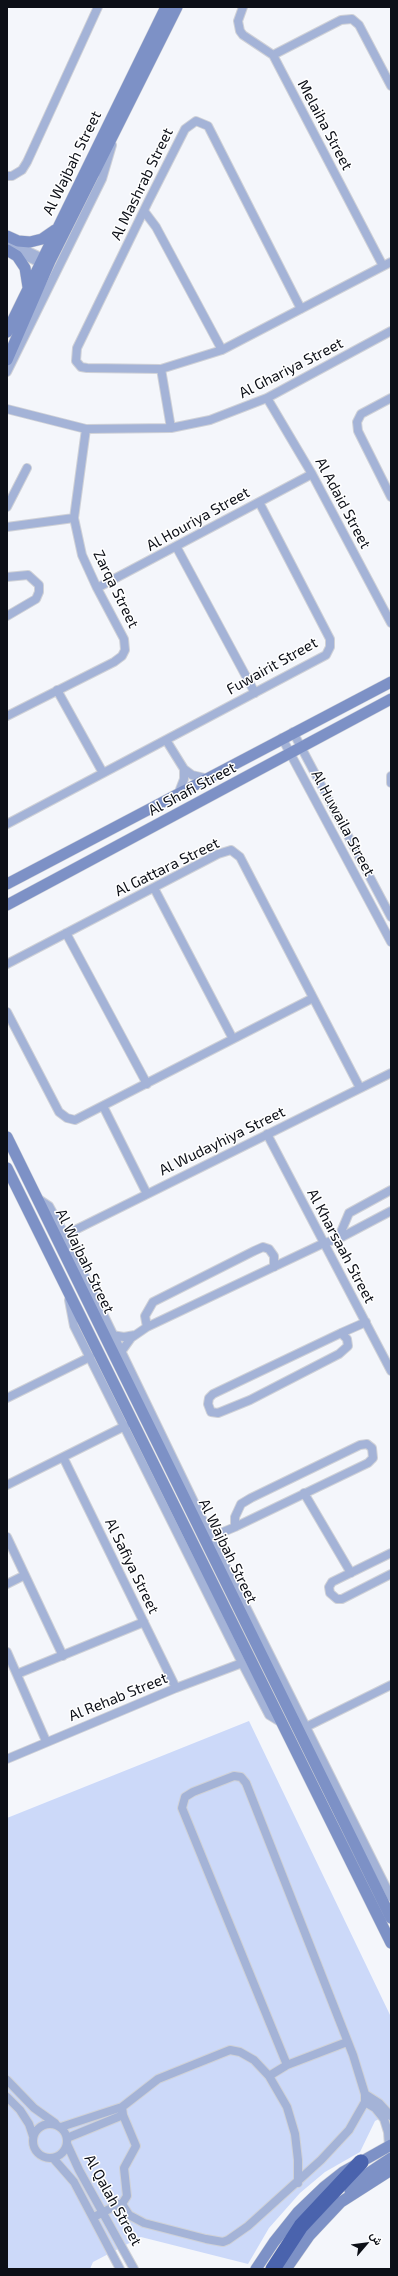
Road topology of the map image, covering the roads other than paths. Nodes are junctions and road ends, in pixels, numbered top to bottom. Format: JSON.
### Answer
{"nodes":[{"id":1,"x":98,"y":7,"type":"edge"},
{"id":2,"x":165,"y":7,"type":"edge"},
{"id":3,"x":177,"y":7,"type":"edge"},
{"id":4,"x":243,"y":7,"type":"edge"},
{"id":5,"x":273,"y":55,"type":"junction"},
{"id":6,"x":391,"y":86,"type":"edge"},
{"id":7,"x":116,"y":131,"type":"junction"},
{"id":8,"x":7,"y":176,"type":"edge"},
{"id":9,"x":144,"y":211,"type":"junction"},
{"id":10,"x":56,"y":230,"type":"junction"},
{"id":11,"x":7,"y":236,"type":"edge"},
{"id":12,"x":7,"y":241,"type":"edge"},
{"id":13,"x":7,"y":249,"type":"edge"},
{"id":14,"x":391,"y":262,"type":"edge"},
{"id":15,"x":45,"y":263,"type":"junction"},
{"id":16,"x":383,"y":266,"type":"junction"},
{"id":17,"x":28,"y":290,"type":"junction"},
{"id":18,"x":301,"y":309,"type":"junction"},
{"id":19,"x":391,"y":331,"type":"edge"},
{"id":20,"x":7,"y":332,"type":"edge"},
{"id":21,"x":222,"y":350,"type":"junction"},
{"id":22,"x":7,"y":360,"type":"edge"},
{"id":23,"x":161,"y":369,"type":"junction"},
{"id":24,"x":7,"y":372,"type":"edge"},
{"id":25,"x":267,"y":398,"type":"junction"},
{"id":26,"x":391,"y":398,"type":"edge"},
{"id":27,"x":8,"y":408,"type":"edge"},
{"id":28,"x":171,"y":428,"type":"junction"},
{"id":29,"x":86,"y":429,"type":"junction"},
{"id":30,"x":27,"y":468,"type":"dead end"},
{"id":31,"x":312,"y":474,"type":"junction"},
{"id":32,"x":391,"y":497,"type":"edge"},
{"id":33,"x":259,"y":502,"type":"junction"},
{"id":34,"x":7,"y":507,"type":"edge"},
{"id":35,"x":74,"y":518,"type":"junction"},
{"id":36,"x":7,"y":527,"type":"edge"},
{"id":37,"x":177,"y":548,"type":"junction"},
{"id":38,"x":7,"y":577,"type":"edge"},
{"id":39,"x":97,"y":588,"type":"junction"},
{"id":40,"x":7,"y":616,"type":"edge"},
{"id":41,"x":391,"y":623,"type":"edge"},
{"id":42,"x":391,"y":682,"type":"edge"},
{"id":43,"x":57,"y":690,"type":"junction"},
{"id":44,"x":255,"y":693,"type":"junction"},
{"id":45,"x":391,"y":699,"type":"edge"},
{"id":46,"x":7,"y":716,"type":"edge"},
{"id":47,"x":293,"y":732,"type":"junction"},
{"id":48,"x":282,"y":738,"type":"junction"},
{"id":49,"x":166,"y":740,"type":"junction"},
{"id":50,"x":301,"y":747,"type":"junction"},
{"id":51,"x":290,"y":753,"type":"junction"},
{"id":52,"x":184,"y":769,"type":"junction"},
{"id":53,"x":103,"y":773,"type":"junction"},
{"id":54,"x":391,"y":776,"type":"edge"},
{"id":55,"x":205,"y":778,"type":"junction"},
{"id":56,"x":391,"y":783,"type":"edge"},
{"id":57,"x":179,"y":792,"type":"junction"},
{"id":58,"x":7,"y":824,"type":"edge"},
{"id":59,"x":23,"y":876,"type":"junction"},
{"id":60,"x":7,"y":884,"type":"edge"},
{"id":61,"x":374,"y":886,"type":"junction"},
{"id":62,"x":7,"y":888,"type":"edge"},
{"id":63,"x":154,"y":888,"type":"junction"},
{"id":64,"x":364,"y":891,"type":"junction"},
{"id":65,"x":7,"y":905,"type":"edge"},
{"id":66,"x":391,"y":917,"type":"edge"},
{"id":67,"x":66,"y":933,"type":"junction"},
{"id":68,"x":391,"y":942,"type":"edge"},
{"id":69,"x":7,"y":964,"type":"edge"},
{"id":70,"x":313,"y":998,"type":"junction"},
{"id":71,"x":7,"y":1012,"type":"edge"},
{"id":72,"x":233,"y":1039,"type":"junction"},
{"id":73,"x":391,"y":1073,"type":"edge"},
{"id":74,"x":147,"y":1084,"type":"junction"},
{"id":75,"x":360,"y":1088,"type":"junction"},
{"id":76,"x":103,"y":1106,"type":"junction"},
{"id":77,"x":267,"y":1134,"type":"junction"},
{"id":78,"x":8,"y":1141,"type":"edge"},
{"id":79,"x":7,"y":1168,"type":"edge"},
{"id":80,"x":391,"y":1190,"type":"edge"},
{"id":81,"x":147,"y":1194,"type":"junction"},
{"id":82,"x":37,"y":1198,"type":"junction"},
{"id":83,"x":391,"y":1211,"type":"edge"},
{"id":84,"x":65,"y":1235,"type":"junction"},
{"id":85,"x":338,"y":1239,"type":"junction"},
{"id":86,"x":324,"y":1243,"type":"junction"},
{"id":87,"x":274,"y":1267,"type":"junction"},
{"id":88,"x":66,"y":1288,"type":"junction"},
{"id":89,"x":366,"y":1322,"type":"junction"},
{"id":90,"x":147,"y":1328,"type":"junction"},
{"id":91,"x":341,"y":1333,"type":"junction"},
{"id":92,"x":112,"y":1335,"type":"junction"},
{"id":93,"x":136,"y":1335,"type":"junction"},
{"id":94,"x":120,"y":1352,"type":"junction"},
{"id":95,"x":90,"y":1357,"type":"junction"},
{"id":96,"x":391,"y":1371,"type":"edge"},
{"id":97,"x":7,"y":1398,"type":"edge"},
{"id":98,"x":125,"y":1426,"type":"junction"},
{"id":99,"x":63,"y":1457,"type":"junction"},
{"id":100,"x":7,"y":1485,"type":"edge"},
{"id":101,"x":304,"y":1493,"type":"junction"},
{"id":102,"x":235,"y":1527,"type":"junction"},
{"id":103,"x":7,"y":1537,"type":"edge"},
{"id":104,"x":211,"y":1537,"type":"junction"},
{"id":105,"x":391,"y":1553,"type":"edge"},
{"id":106,"x":351,"y":1573,"type":"junction"},
{"id":107,"x":391,"y":1574,"type":"edge"},
{"id":108,"x":25,"y":1575,"type":"junction"},
{"id":109,"x":7,"y":1584,"type":"edge"},
{"id":110,"x":144,"y":1622,"type":"junction"},
{"id":111,"x":7,"y":1652,"type":"edge"},
{"id":112,"x":63,"y":1656,"type":"junction"},
{"id":113,"x":242,"y":1663,"type":"junction"},
{"id":114,"x":18,"y":1674,"type":"junction"},
{"id":115,"x":391,"y":1685,"type":"edge"},
{"id":116,"x":176,"y":1688,"type":"junction"},
{"id":117,"x":283,"y":1723,"type":"junction"},
{"id":118,"x":306,"y":1727,"type":"junction"},
{"id":119,"x":46,"y":1741,"type":"junction"},
{"id":120,"x":7,"y":1759,"type":"edge"},
{"id":121,"x":391,"y":1897,"type":"edge"},
{"id":122,"x":391,"y":1918,"type":"edge"},
{"id":123,"x":391,"y":1943,"type":"edge"},
{"id":124,"x":347,"y":2042,"type":"junction"},
{"id":125,"x":287,"y":2065,"type":"junction"},
{"id":126,"x":269,"y":2076,"type":"junction"},
{"id":127,"x":7,"y":2080,"type":"edge"},
{"id":128,"x":7,"y":2097,"type":"edge"},
{"id":129,"x":365,"y":2098,"type":"junction"},
{"id":130,"x":122,"y":2111,"type":"junction"},
{"id":131,"x":391,"y":2116,"type":"edge"},
{"id":132,"x":58,"y":2125,"type":"junction"},
{"id":133,"x":33,"y":2136,"type":"junction"},
{"id":134,"x":67,"y":2141,"type":"junction"},
{"id":135,"x":390,"y":2145,"type":"edge"},
{"id":136,"x":53,"y":2158,"type":"junction"},
{"id":137,"x":391,"y":2158,"type":"edge"},
{"id":138,"x":361,"y":2162,"type":"junction"},
{"id":139,"x":391,"y":2170,"type":"edge"},
{"id":140,"x":298,"y":2183,"type":"junction"},
{"id":141,"x":341,"y":2202,"type":"junction"},
{"id":142,"x":122,"y":2204,"type":"junction"},
{"id":143,"x":103,"y":2211,"type":"junction"},
{"id":144,"x":94,"y":2217,"type":"junction"},
{"id":145,"x":120,"y":2269,"type":"edge"},
{"id":146,"x":134,"y":2269,"type":"edge"},
{"id":147,"x":256,"y":2269,"type":"edge"},
{"id":148,"x":273,"y":2269,"type":"edge"},
{"id":149,"x":286,"y":2269,"type":"edge"}],
"edges":[{"from":1,"to":8,"type":"street"},
{"from":2,"to":10,"type":"street","name":"Al Wajbah Street"},
{"from":3,"to":7,"type":"street","name":"Al Wajbah Street"},
{"from":4,"to":5,"type":"street","name":"Melaiha Street"},
{"from":5,"to":6,"type":"street"},
{"from":5,"to":16,"type":"street","name":"Melaiha Street"},
{"from":7,"to":15,"type":"street","name":"Al Wajbah Street"},
{"from":7,"to":24,"type":"street","name":"Al Wajbah Street"},
{"from":9,"to":18,"type":"street","name":"Al Mashrab Street"},
{"from":9,"to":21,"type":"street"},
{"from":9,"to":23,"type":"street","name":"Al Mashrab Street"},
{"from":10,"to":11,"type":"street"},
{"from":10,"to":15,"type":"street","name":"Al Wajbah Street"},
{"from":12,"to":15,"type":"street"},
{"from":13,"to":15,"type":"street"},
{"from":13,"to":17,"type":"street"},
{"from":14,"to":16,"type":"street","name":"Al Mashrab Street"},
{"from":15,"to":17,"type":"street","name":"Al Wajbah Street"},
{"from":15,"to":22,"type":"street","name":"Al Wajbah Street"},
{"from":16,"to":18,"type":"street","name":"Al Mashrab Street"},
{"from":17,"to":20,"type":"street","name":"Al Wajbah Street"},
{"from":18,"to":21,"type":"street","name":"Al Mashrab Street"},
{"from":19,"to":25,"type":"street","name":"Al Ghariya Street"},
{"from":21,"to":23,"type":"street","name":"Al Mashrab Street"},
{"from":23,"to":28,"type":"street"},
{"from":25,"to":28,"type":"street","name":"Al Ghariya Street"},
{"from":25,"to":31,"type":"street","name":"Al Adaid Street"},
{"from":26,"to":32,"type":"street"},
{"from":27,"to":29,"type":"street","name":"Al Ghariya Street"},
{"from":28,"to":29,"type":"street","name":"Al Ghariya Street"},
{"from":29,"to":35,"type":"street","name":"Zarqa Street"},
{"from":30,"to":34,"type":"street"},
{"from":31,"to":33,"type":"street","name":"Al Houriya Street"},
{"from":31,"to":41,"type":"street","name":"Al Adaid Street"},
{"from":33,"to":37,"type":"street","name":"Al Houriya Street"},
{"from":33,"to":44,"type":"street","name":"Fuwairit Street"},
{"from":35,"to":36,"type":"street"},
{"from":35,"to":39,"type":"street","name":"Zarqa Street"},
{"from":37,"to":39,"type":"street","name":"Al Houriya Street"},
{"from":37,"to":44,"type":"street"},
{"from":38,"to":40,"type":"street"},
{"from":39,"to":43,"type":"street","name":"Zarqa Street"},
{"from":42,"to":47,"type":"street","name":"Al Shafi Street"},
{"from":43,"to":46,"type":"street","name":"Zarqa Street"},
{"from":43,"to":53,"type":"street"},
{"from":44,"to":49,"type":"street","name":"Fuwairit Street"},
{"from":45,"to":50,"type":"street","name":"Al Shafi Street"},
{"from":47,"to":48,"type":"street","name":"Al Shafi Street"},
{"from":47,"to":50,"type":"street","name":"Al Huwaila Street"},
{"from":48,"to":51,"type":"street","name":"Al Huwaila Street"},
{"from":48,"to":55,"type":"street","name":"Al Shafi Street"},
{"from":49,"to":52,"type":"street"},
{"from":49,"to":53,"type":"street","name":"Fuwairit Street"},
{"from":50,"to":51,"type":"street","name":"Al Shafi Street"},
{"from":50,"to":61,"type":"street","name":"Al Huwaila Street"},
{"from":51,"to":64,"type":"street","name":"Al Huwaila Street"},
{"from":51,"to":65,"type":"street","name":"Al Shafi Street"},
{"from":52,"to":55,"type":"street"},
{"from":52,"to":57,"type":"street"},
{"from":53,"to":58,"type":"street","name":"Fuwairit Street"},
{"from":54,"to":56,"type":"street"},
{"from":55,"to":57,"type":"street","name":"Al Shafi Street"},
{"from":57,"to":59,"type":"street","name":"Al Shafi Street"},
{"from":59,"to":60,"type":"street","name":"Al Shafi Street"},
{"from":59,"to":62,"type":"street"},
{"from":61,"to":64,"type":"street"},
{"from":61,"to":66,"type":"street","name":"Al Huwaila Street"},
{"from":63,"to":67,"type":"street","name":"Al Gattara Street"},
{"from":63,"to":70,"type":"street","name":"Al Gattara Street"},
{"from":63,"to":72,"type":"street"},
{"from":64,"to":68,"type":"street","name":"Al Huwaila Street"},
{"from":67,"to":69,"type":"street","name":"Al Gattara Street"},
{"from":67,"to":74,"type":"street"},
{"from":70,"to":72,"type":"street"},
{"from":70,"to":75,"type":"street","name":"Al Gattara Street"},
{"from":71,"to":76,"type":"street"},
{"from":72,"to":74,"type":"street"},
{"from":73,"to":75,"type":"street","name":"Al Wudayhiya Street"},
{"from":74,"to":76,"type":"street"},
{"from":75,"to":77,"type":"street","name":"Al Wudayhiya Street"},
{"from":76,"to":81,"type":"street"},
{"from":77,"to":81,"type":"street","name":"Al Wudayhiya Street"},
{"from":77,"to":86,"type":"street","name":"Al Kharsaah Street"},
{"from":78,"to":82,"type":"street","name":"Al Wajbah Street"},
{"from":79,"to":88,"type":"street","name":"Al Wajbah Street"},
{"from":80,"to":85,"type":"street"},
{"from":81,"to":84,"type":"street","name":"Al Wudayhiya Street"},
{"from":82,"to":84,"type":"street","name":"Al Wajbah Street"},
{"from":82,"to":122,"type":"street","name":"Al Wajbah Street"},
{"from":83,"to":85,"type":"street"},
{"from":84,"to":92,"type":"street","name":"Al Wajbah Street"},
{"from":85,"to":86,"type":"street"},
{"from":86,"to":87,"type":"street"},
{"from":86,"to":89,"type":"street","name":"Al Kharsaah Street"},
{"from":87,"to":90,"type":"street"},
{"from":87,"to":90,"type":"street"},
{"from":88,"to":95,"type":"street","name":"Al Wajbah Street"},
{"from":88,"to":117,"type":"street","name":"Al Wajbah Street"},
{"from":89,"to":91,"type":"street"},
{"from":89,"to":96,"type":"street","name":"Al Kharsaah Street"},
{"from":90,"to":93,"type":"street"},
{"from":91,"to":91,"type":"street"},
{"from":92,"to":93,"type":"street"},
{"from":92,"to":94,"type":"street","name":"Al Wajbah Street"},
{"from":93,"to":94,"type":"street"},
{"from":94,"to":104,"type":"street","name":"Al Wajbah Street"},
{"from":95,"to":97,"type":"street"},
{"from":95,"to":98,"type":"street","name":"Al Wajbah Street"},
{"from":98,"to":99,"type":"street"},
{"from":98,"to":113,"type":"street","name":"Al Wajbah Street"},
{"from":99,"to":100,"type":"street"},
{"from":99,"to":110,"type":"street","name":"Al Safiya Street"},
{"from":101,"to":102,"type":"street"},
{"from":101,"to":102,"type":"street"},
{"from":101,"to":106,"type":"street"},
{"from":102,"to":104,"type":"street"},
{"from":103,"to":108,"type":"street"},
{"from":104,"to":118,"type":"street","name":"Al Wajbah Street"},
{"from":105,"to":106,"type":"street"},
{"from":106,"to":107,"type":"street"},
{"from":108,"to":109,"type":"street"},
{"from":108,"to":112,"type":"street"},
{"from":110,"to":112,"type":"street"},
{"from":110,"to":116,"type":"street","name":"Al Safiya Street"},
{"from":111,"to":114,"type":"street"},
{"from":112,"to":114,"type":"street"},
{"from":113,"to":116,"type":"street","name":"Al Rehab Street"},
{"from":113,"to":117,"type":"street","name":"Al Wajbah Street"},
{"from":114,"to":119,"type":"street"},
{"from":115,"to":118,"type":"street"},
{"from":116,"to":119,"type":"street","name":"Al Rehab Street"},
{"from":117,"to":123,"type":"street","name":"Al Wajbah Street"},
{"from":118,"to":121,"type":"street","name":"Al Wajbah Street"},
{"from":119,"to":120,"type":"street","name":"Al Rehab Street"},
{"from":124,"to":125,"type":"street"},
{"from":124,"to":125,"type":"street"},
{"from":124,"to":129,"type":"street"},
{"from":125,"to":126,"type":"street"},
{"from":126,"to":130,"type":"street"},
{"from":126,"to":140,"type":"street"},
{"from":127,"to":132,"type":"street"},
{"from":128,"to":133,"type":"street"},
{"from":129,"to":131,"type":"street"},
{"from":129,"to":135,"type":"street"},
{"from":129,"to":140,"type":"street"},
{"from":130,"to":132,"type":"street"},
{"from":130,"to":134,"type":"street"},
{"from":130,"to":142,"type":"street"},
{"from":132,"to":133,"type":"street"},
{"from":132,"to":134,"type":"street"},
{"from":133,"to":136,"type":"street"},
{"from":134,"to":136,"type":"street"},
{"from":134,"to":143,"type":"street","name":"Al Qalah Street"},
{"from":135,"to":138,"type":"street"},
{"from":136,"to":144,"type":"street","name":"Al Qalah Street"},
{"from":137,"to":141,"type":"street"},
{"from":138,"to":147,"type":"street"},
{"from":138,"to":148,"type":"highway"},
{"from":139,"to":141,"type":"street"},
{"from":140,"to":142,"type":"street"},
{"from":141,"to":149,"type":"street"},
{"from":142,"to":143,"type":"street"},
{"from":143,"to":144,"type":"street"},
{"from":143,"to":146,"type":"street","name":"Al Qalah Street"},
{"from":144,"to":145,"type":"street","name":"Al Qalah Street"}]}
